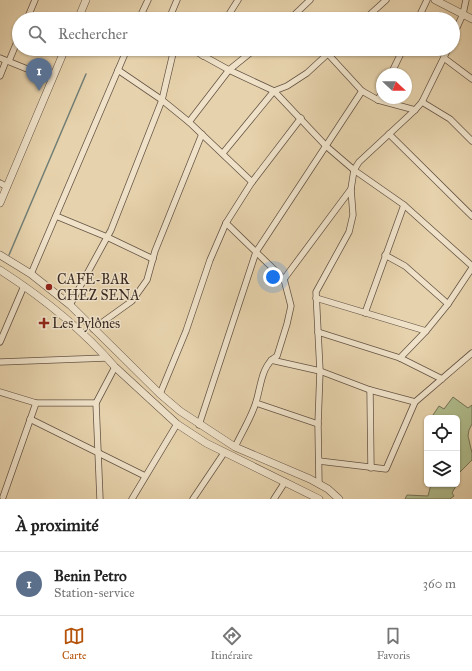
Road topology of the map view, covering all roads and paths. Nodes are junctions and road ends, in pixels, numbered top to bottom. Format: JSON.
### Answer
{"nodes":[{"id":1,"x":35,"y":0,"type":"edge"},
{"id":2,"x":86,"y":0,"type":"edge"},
{"id":3,"x":148,"y":0,"type":"edge"},
{"id":4,"x":177,"y":0,"type":"edge"},
{"id":5,"x":238,"y":0,"type":"edge"},
{"id":6,"x":310,"y":0,"type":"edge"},
{"id":7,"x":386,"y":0,"type":"edge"},
{"id":8,"x":427,"y":0,"type":"edge"},
{"id":9,"x":435,"y":0,"type":"edge"},
{"id":10,"x":466,"y":0,"type":"edge"},
{"id":11,"x":30,"y":12,"type":"edge"},
{"id":12,"x":81,"y":12,"type":"edge"},
{"id":13,"x":143,"y":12,"type":"edge"},
{"id":14,"x":172,"y":12,"type":"edge"},
{"id":15,"x":230,"y":12,"type":"edge"},
{"id":16,"x":297,"y":12,"type":"edge"},
{"id":17,"x":373,"y":12,"type":"edge"},
{"id":18,"x":421,"y":12,"type":"edge"},
{"id":19,"x":459,"y":12,"type":"edge"},
{"id":20,"x":460,"y":12,"type":"edge"},
{"id":21,"x":463,"y":14,"type":"junction"},
{"id":22,"x":472,"y":19,"type":"edge"},
{"id":23,"x":460,"y":21,"type":"edge"},
{"id":24,"x":12,"y":51,"type":"edge"},
{"id":25,"x":62,"y":56,"type":"edge"},
{"id":26,"x":124,"y":56,"type":"edge"},
{"id":27,"x":172,"y":56,"type":"edge"},
{"id":28,"x":203,"y":56,"type":"edge"},
{"id":29,"x":246,"y":56,"type":"edge"},
{"id":30,"x":326,"y":56,"type":"edge"},
{"id":31,"x":330,"y":56,"type":"edge"},
{"id":32,"x":400,"y":56,"type":"edge"},
{"id":33,"x":0,"y":58,"type":"edge"},
{"id":34,"x":444,"y":58,"type":"joint"},
{"id":35,"x":7,"y":61,"type":"junction"},
{"id":36,"x":394,"y":68,"type":"edge"},
{"id":37,"x":118,"y":70,"type":"junction"},
{"id":38,"x":229,"y":70,"type":"junction"},
{"id":39,"x":0,"y":76,"type":"edge"},
{"id":40,"x":472,"y":78,"type":"edge"},
{"id":41,"x":52,"y":79,"type":"junction"},
{"id":42,"x":274,"y":91,"type":"junction"},
{"id":43,"x":362,"y":91,"type":"junction"},
{"id":44,"x":376,"y":99,"type":"edge"},
{"id":45,"x":162,"y":100,"type":"junction"},
{"id":46,"x":422,"y":102,"type":"junction"},
{"id":47,"x":393,"y":104,"type":"edge"},
{"id":48,"x":415,"y":110,"type":"junction"},
{"id":49,"x":301,"y":118,"type":"junction"},
{"id":50,"x":189,"y":122,"type":"junction"},
{"id":51,"x":202,"y":134,"type":"junction"},
{"id":52,"x":389,"y":134,"type":"junction"},
{"id":53,"x":472,"y":141,"type":"edge"},
{"id":54,"x":326,"y":146,"type":"junction"},
{"id":55,"x":223,"y":153,"type":"junction"},
{"id":56,"x":354,"y":170,"type":"junction"},
{"id":57,"x":252,"y":182,"type":"junction"},
{"id":58,"x":0,"y":183,"type":"edge"},
{"id":59,"x":7,"y":187,"type":"junction"},
{"id":60,"x":351,"y":189,"type":"junction"},
{"id":61,"x":0,"y":203,"type":"edge"},
{"id":62,"x":404,"y":205,"type":"junction"},
{"id":63,"x":56,"y":216,"type":"junction"},
{"id":64,"x":472,"y":216,"type":"edge"},
{"id":65,"x":226,"y":223,"type":"junction"},
{"id":66,"x":107,"y":237,"type":"junction"},
{"id":67,"x":256,"y":252,"type":"junction"},
{"id":68,"x":0,"y":255,"type":"edge"},
{"id":69,"x":385,"y":256,"type":"junction"},
{"id":70,"x":153,"y":259,"type":"junction"},
{"id":71,"x":472,"y":267,"type":"edge"},
{"id":72,"x":0,"y":270,"type":"edge"},
{"id":73,"x":31,"y":274,"type":"junction"},
{"id":74,"x":284,"y":279,"type":"junction"},
{"id":75,"x":24,"y":286,"type":"junction"},
{"id":76,"x":316,"y":298,"type":"junction"},
{"id":77,"x":448,"y":304,"type":"junction"},
{"id":78,"x":70,"y":305,"type":"junction"},
{"id":79,"x":365,"y":313,"type":"junction"},
{"id":80,"x":93,"y":329,"type":"junction"},
{"id":81,"x":426,"y":331,"type":"junction"},
{"id":82,"x":318,"y":332,"type":"junction"},
{"id":83,"x":0,"y":342,"type":"edge"},
{"id":84,"x":472,"y":353,"type":"edge"},
{"id":85,"x":106,"y":358,"type":"junction"},
{"id":86,"x":400,"y":358,"type":"junction"},
{"id":87,"x":271,"y":360,"type":"junction"},
{"id":88,"x":0,"y":362,"type":"edge"},
{"id":89,"x":115,"y":368,"type":"junction"},
{"id":90,"x":320,"y":371,"type":"junction"},
{"id":91,"x":442,"y":379,"type":"junction"},
{"id":92,"x":370,"y":390,"type":"junction"},
{"id":93,"x":0,"y":392,"type":"edge"},
{"id":94,"x":160,"y":394,"type":"junction"},
{"id":95,"x":415,"y":402,"type":"junction"},
{"id":96,"x":96,"y":403,"type":"junction"},
{"id":97,"x":256,"y":403,"type":"junction"},
{"id":98,"x":36,"y":404,"type":"junction"},
{"id":99,"x":30,"y":419,"type":"junction"},
{"id":100,"x":177,"y":424,"type":"junction"},
{"id":101,"x":318,"y":424,"type":"junction"},
{"id":102,"x":199,"y":425,"type":"junction"},
{"id":103,"x":235,"y":447,"type":"junction"},
{"id":104,"x":97,"y":453,"type":"junction"},
{"id":105,"x":224,"y":453,"type":"junction"},
{"id":106,"x":319,"y":461,"type":"junction"},
{"id":107,"x":371,"y":468,"type":"junction"},
{"id":108,"x":145,"y":476,"type":"junction"},
{"id":109,"x":285,"y":482,"type":"junction"},
{"id":110,"x":319,"y":484,"type":"junction"},
{"id":111,"x":3,"y":498,"type":"edge"},
{"id":112,"x":100,"y":499,"type":"edge"},
{"id":113,"x":132,"y":499,"type":"edge"},
{"id":114,"x":193,"y":499,"type":"edge"},
{"id":115,"x":274,"y":499,"type":"edge"},
{"id":116,"x":318,"y":499,"type":"edge"},
{"id":117,"x":339,"y":499,"type":"edge"}],
"edges":[{"from":1,"to":11,"type":"street"},
{"from":2,"to":12,"type":"street"},
{"from":3,"to":13,"type":"street"},
{"from":4,"to":14,"type":"street"},
{"from":5,"to":15,"type":"street"},
{"from":6,"to":16,"type":"street"},
{"from":7,"to":17,"type":"street"},
{"from":8,"to":18,"type":"street"},
{"from":9,"to":19,"type":"street"},
{"from":10,"to":21,"type":"street"},
{"from":20,"to":21,"type":"street"},
{"from":21,"to":22,"type":"street"},
{"from":21,"to":23,"type":"street"},
{"from":24,"to":35,"type":"street"},
{"from":25,"to":41,"type":"street"},
{"from":26,"to":37,"type":"street"},
{"from":27,"to":45,"type":"street"},
{"from":28,"to":38,"type":"street"},
{"from":29,"to":38,"type":"street"},
{"from":30,"to":42,"type":"street"},
{"from":31,"to":43,"type":"street"},
{"from":32,"to":36,"type":"street"},
{"from":33,"to":35,"type":"street"},
{"from":34,"to":40,"type":"street"},
{"from":34,"to":46,"type":"street"},
{"from":35,"to":39,"type":"street"},
{"from":35,"to":41,"type":"street"},
{"from":37,"to":45,"type":"street"},
{"from":37,"to":63,"type":"street"},
{"from":38,"to":42,"type":"street"},
{"from":38,"to":50,"type":"street"},
{"from":41,"to":59,"type":"street"},
{"from":42,"to":49,"type":"street"},
{"from":42,"to":55,"type":"street"},
{"from":43,"to":44,"type":"street"},
{"from":43,"to":54,"type":"street"},
{"from":45,"to":50,"type":"street"},
{"from":45,"to":66,"type":"street"},
{"from":46,"to":48,"type":"street"},
{"from":46,"to":53,"type":"street"},
{"from":47,"to":48,"type":"street"},
{"from":48,"to":52,"type":"street"},
{"from":49,"to":54,"type":"street"},
{"from":49,"to":57,"type":"street"},
{"from":50,"to":51,"type":"street"},
{"from":51,"to":55,"type":"street"},
{"from":51,"to":70,"type":"street"},
{"from":52,"to":56,"type":"street"},
{"from":52,"to":64,"type":"street"},
{"from":54,"to":56,"type":"street"},
{"from":54,"to":67,"type":"street"},
{"from":55,"to":57,"type":"street"},
{"from":56,"to":60,"type":"street"},
{"from":56,"to":62,"type":"street"},
{"from":57,"to":65,"type":"street"},
{"from":58,"to":59,"type":"street"},
{"from":59,"to":61,"type":"street"},
{"from":60,"to":74,"type":"street"},
{"from":60,"to":76,"type":"street"},
{"from":62,"to":69,"type":"street"},
{"from":62,"to":71,"type":"street"},
{"from":63,"to":66,"type":"street"},
{"from":63,"to":73,"type":"street"},
{"from":65,"to":67,"type":"street"},
{"from":65,"to":94,"type":"street"},
{"from":66,"to":70,"type":"street"},
{"from":66,"to":78,"type":"street"},
{"from":67,"to":74,"type":"street"},
{"from":67,"to":102,"type":"street"},
{"from":68,"to":73,"type":"street"},
{"from":69,"to":77,"type":"street"},
{"from":69,"to":79,"type":"street"},
{"from":70,"to":80,"type":"street"},
{"from":71,"to":77,"type":"street"},
{"from":72,"to":75,"type":"street"},
{"from":73,"to":78,"type":"street"},
{"from":74,"to":87,"type":"street"},
{"from":75,"to":83,"type":"street"},
{"from":75,"to":85,"type":"street"},
{"from":76,"to":79,"type":"street"},
{"from":76,"to":82,"type":"street"},
{"from":77,"to":81,"type":"street"},
{"from":78,"to":80,"type":"street"},
{"from":79,"to":81,"type":"street"},
{"from":80,"to":94,"type":"street"},
{"from":81,"to":86,"type":"street"},
{"from":82,"to":86,"type":"street"},
{"from":82,"to":90,"type":"street"},
{"from":84,"to":91,"type":"street"},
{"from":85,"to":88,"type":"street"},
{"from":85,"to":89,"type":"street"},
{"from":86,"to":91,"type":"street"},
{"from":87,"to":90,"type":"street"},
{"from":87,"to":97,"type":"street"},
{"from":89,"to":96,"type":"street"},
{"from":89,"to":100,"type":"street"},
{"from":90,"to":92,"type":"street"},
{"from":90,"to":101,"type":"street"},
{"from":91,"to":95,"type":"street"},
{"from":92,"to":95,"type":"street"},
{"from":92,"to":107,"type":"street"},
{"from":93,"to":98,"type":"street"},
{"from":94,"to":102,"type":"street"},
{"from":95,"to":107,"type":"street"},
{"from":96,"to":98,"type":"street"},
{"from":96,"to":104,"type":"street"},
{"from":97,"to":101,"type":"street"},
{"from":97,"to":103,"type":"street"},
{"from":98,"to":99,"type":"street"},
{"from":99,"to":104,"type":"street"},
{"from":99,"to":111,"type":"street"},
{"from":100,"to":105,"type":"street"},
{"from":100,"to":108,"type":"street"},
{"from":101,"to":106,"type":"street"},
{"from":102,"to":103,"type":"street"},
{"from":103,"to":110,"type":"street"},
{"from":104,"to":108,"type":"street"},
{"from":104,"to":112,"type":"street"},
{"from":105,"to":109,"type":"street"},
{"from":105,"to":114,"type":"street"},
{"from":106,"to":107,"type":"street"},
{"from":106,"to":110,"type":"street"},
{"from":108,"to":113,"type":"street"},
{"from":109,"to":115,"type":"street"},
{"from":109,"to":116,"type":"street"},
{"from":110,"to":117,"type":"street"}]}
